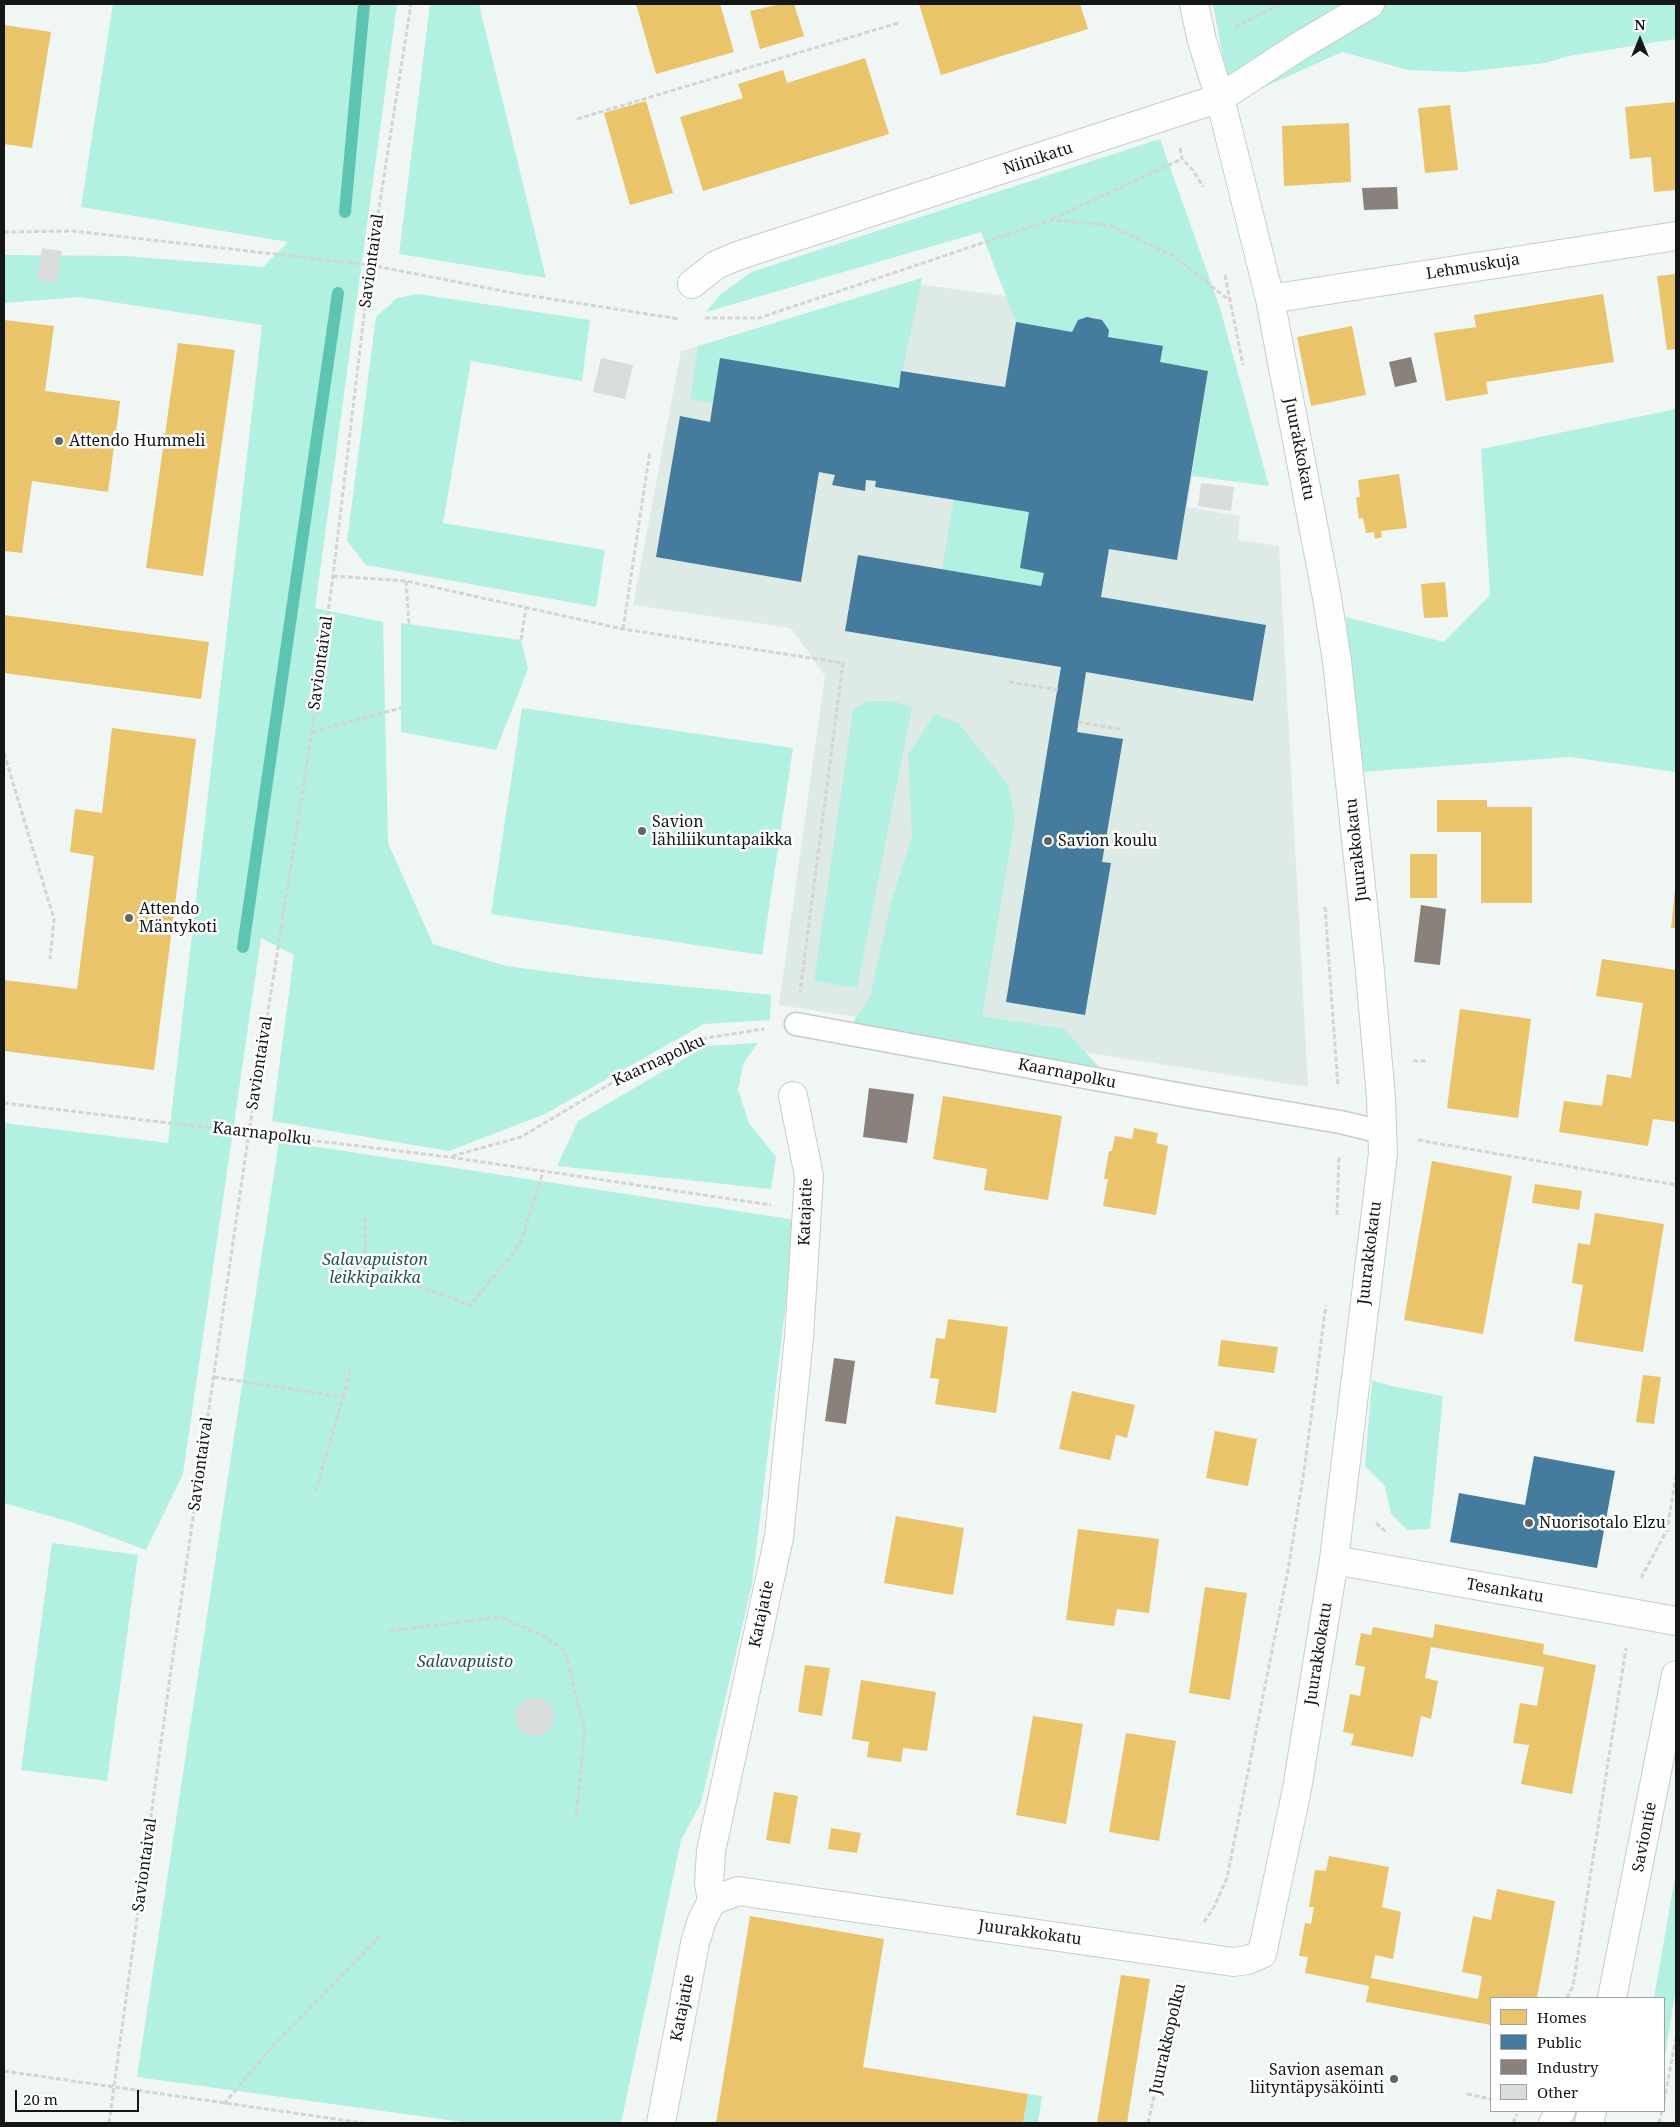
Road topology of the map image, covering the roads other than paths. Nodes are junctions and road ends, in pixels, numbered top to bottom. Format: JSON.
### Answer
{"nodes":[{"id":1,"x":1194,"y":4,"type":"edge"},
{"id":2,"x":1370,"y":4,"type":"edge"},
{"id":3,"x":1220,"y":98,"type":"junction"},
{"id":4,"x":1676,"y":236,"type":"edge"},
{"id":5,"x":692,"y":284,"type":"dead end"},
{"id":6,"x":1270,"y":299,"type":"junction"},
{"id":7,"x":796,"y":1024,"type":"road end"},
{"id":8,"x":793,"y":1096,"type":"dead end"},
{"id":9,"x":1382,"y":1132,"type":"junction"},
{"id":10,"x":1334,"y":1560,"type":"junction"},
{"id":11,"x":1676,"y":1621,"type":"edge"},
{"id":12,"x":1676,"y":1675,"type":"edge"},
{"id":13,"x":712,"y":1900,"type":"junction"},
{"id":14,"x":1612,"y":1997,"type":"edge"},
{"id":15,"x":1560,"y":2112,"type":"edge"},
{"id":16,"x":661,"y":2123,"type":"edge"},
{"id":17,"x":1554,"y":2123,"type":"edge"}],
"edges":[{"from":1,"to":3,"type":"street","name":"Juurakkokatu"},
{"from":2,"to":3,"type":"street","name":"Niinikatu"},
{"from":3,"to":5,"type":"street","name":"Niinikatu"},
{"from":3,"to":6,"type":"street","name":"Juurakkokatu"},
{"from":4,"to":6,"type":"street","name":"Lehmuskuja"},
{"from":6,"to":9,"type":"street","name":"Juurakkokatu"},
{"from":7,"to":9,"type":"lane","name":"Kaarnapolku"},
{"from":8,"to":13,"type":"street","name":"Katajatie"},
{"from":9,"to":10,"type":"street","name":"Juurakkokatu"},
{"from":10,"to":11,"type":"street","name":"Tesankatu"},
{"from":10,"to":13,"type":"street","name":"Juurakkokatu"},
{"from":12,"to":14,"type":"street","name":"Saviontie"},
{"from":13,"to":16,"type":"street","name":"Katajatie"},
{"from":15,"to":17,"type":"street"}]}
